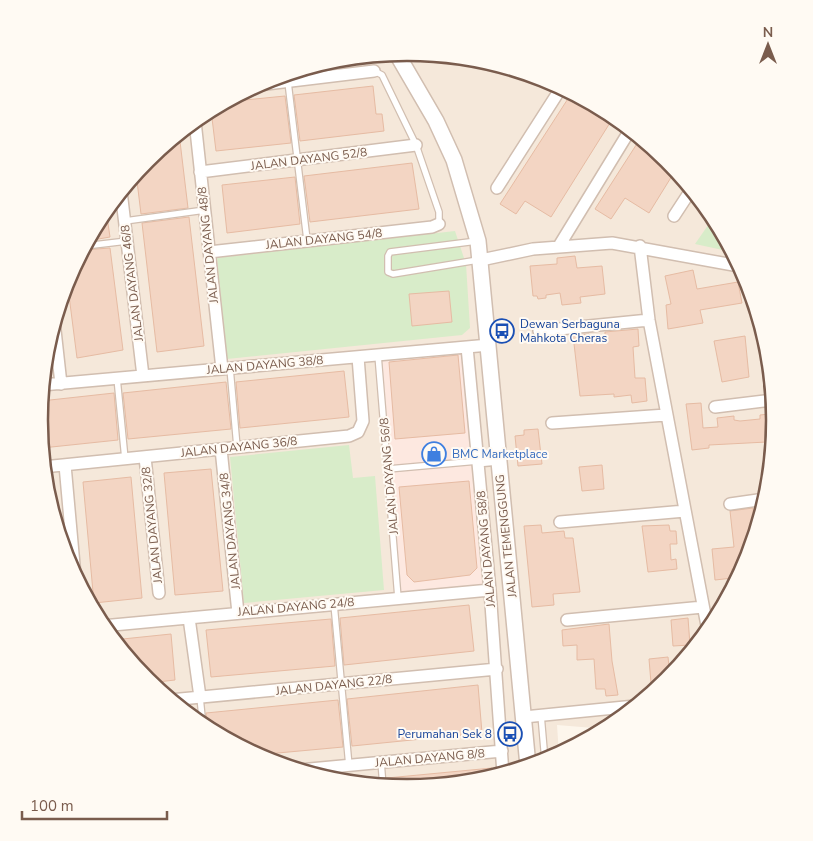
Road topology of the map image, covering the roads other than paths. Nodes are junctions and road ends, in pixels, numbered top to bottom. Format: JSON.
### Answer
{"nodes":[{"id":1,"x":401,"y":61,"type":"edge"},
{"id":2,"x":374,"y":71,"type":"joint"},
{"id":3,"x":288,"y":82,"type":"joint"},
{"id":4,"x":557,"y":95,"type":"edge"},
{"id":5,"x":196,"y":130,"type":"edge"},
{"id":6,"x":626,"y":137,"type":"edge"},
{"id":7,"x":416,"y":145,"type":"junction"},
{"id":8,"x":298,"y":160,"type":"junction"},
{"id":9,"x":200,"y":172,"type":"junction"},
{"id":10,"x":497,"y":188,"type":"dead end"},
{"id":11,"x":687,"y":197,"type":"edge"},
{"id":12,"x":122,"y":201,"type":"edge"},
{"id":13,"x":205,"y":210,"type":"junction"},
{"id":14,"x":674,"y":216,"type":"dead end"},
{"id":15,"x":125,"y":220,"type":"junction"},
{"id":16,"x":439,"y":224,"type":"joint"},
{"id":17,"x":127,"y":240,"type":"junction"},
{"id":18,"x":307,"y":240,"type":"junction"},
{"id":19,"x":478,"y":241,"type":"junction"},
{"id":20,"x":94,"y":245,"type":"edge"},
{"id":21,"x":559,"y":246,"type":"junction"},
{"id":22,"x":640,"y":246,"type":"junction"},
{"id":23,"x":209,"y":252,"type":"junction"},
{"id":24,"x":481,"y":260,"type":"junction"},
{"id":25,"x":729,"y":264,"type":"edge"},
{"id":26,"x":649,"y":320,"type":"junction"},
{"id":27,"x":539,"y":331,"type":"dead end"},
{"id":28,"x":56,"y":342,"type":"edge"},
{"id":29,"x":489,"y":345,"type":"junction"},
{"id":30,"x":467,"y":347,"type":"junction"},
{"id":31,"x":378,"y":355,"type":"junction"},
{"id":32,"x":358,"y":358,"type":"junction"},
{"id":33,"x":226,"y":368,"type":"junction"},
{"id":34,"x":143,"y":376,"type":"junction"},
{"id":35,"x":116,"y":378,"type":"junction"},
{"id":36,"x":60,"y":384,"type":"junction"},
{"id":37,"x":50,"y":385,"type":"edge"},
{"id":38,"x":765,"y":401,"type":"edge"},
{"id":39,"x":715,"y":407,"type":"dead end"},
{"id":40,"x":666,"y":415,"type":"junction"},
{"id":41,"x":552,"y":423,"type":"dead end"},
{"id":42,"x":237,"y":447,"type":"junction"},
{"id":43,"x":221,"y":449,"type":"junction"},
{"id":44,"x":145,"y":457,"type":"junction"},
{"id":45,"x":125,"y":459,"type":"junction"},
{"id":46,"x":499,"y":459,"type":"junction"},
{"id":47,"x":478,"y":461,"type":"junction"},
{"id":48,"x":64,"y":465,"type":"junction"},
{"id":49,"x":51,"y":466,"type":"edge"},
{"id":50,"x":388,"y":469,"type":"junction"},
{"id":51,"x":756,"y":500,"type":"edge"},
{"id":52,"x":730,"y":504,"type":"dead end"},
{"id":53,"x":684,"y":510,"type":"junction"},
{"id":54,"x":560,"y":522,"type":"dead end"},
{"id":55,"x":73,"y":551,"type":"edge"},
{"id":56,"x":490,"y":590,"type":"junction"},
{"id":57,"x":159,"y":593,"type":"dead end"},
{"id":58,"x":398,"y":598,"type":"junction"},
{"id":59,"x":334,"y":604,"type":"junction"},
{"id":60,"x":703,"y":607,"type":"junction"},
{"id":61,"x":238,"y":613,"type":"junction"},
{"id":62,"x":189,"y":618,"type":"junction"},
{"id":63,"x":706,"y":619,"type":"edge"},
{"id":64,"x":567,"y":620,"type":"dead end"},
{"id":65,"x":112,"y":625,"type":"edge"},
{"id":66,"x":497,"y":669,"type":"junction"},
{"id":67,"x":341,"y":685,"type":"junction"},
{"id":68,"x":200,"y":697,"type":"junction"},
{"id":69,"x":181,"y":699,"type":"edge"},
{"id":70,"x":622,"y":707,"type":"edge"},
{"id":71,"x":202,"y":715,"type":"edge"},
{"id":72,"x":541,"y":715,"type":"junction"},
{"id":73,"x":524,"y":717,"type":"junction"},
{"id":74,"x":502,"y":751,"type":"junction"},
{"id":75,"x":544,"y":752,"type":"edge"},
{"id":76,"x":527,"y":758,"type":"edge"},
{"id":77,"x":381,"y":762,"type":"junction"},
{"id":78,"x":348,"y":766,"type":"junction"},
{"id":79,"x":503,"y":766,"type":"edge"},
{"id":80,"x":319,"y":768,"type":"edge"},
{"id":81,"x":383,"y":779,"type":"edge"}],
"edges":[{"from":1,"to":19,"type":"street","name":"JALAN TEMENGGUNG"},
{"from":2,"to":3,"type":"street"},
{"from":2,"to":7,"type":"lane"},
{"from":3,"to":8,"type":"lane"},
{"from":4,"to":10,"type":"street"},
{"from":5,"to":9,"type":"street","name":"JALAN DAYANG 48/8"},
{"from":6,"to":21,"type":"street"},
{"from":7,"to":8,"type":"street","name":"JALAN DAYANG 52/8"},
{"from":7,"to":16,"type":"lane"},
{"from":8,"to":9,"type":"street","name":"JALAN DAYANG 52/8"},
{"from":8,"to":18,"type":"lane"},
{"from":9,"to":13,"type":"street","name":"JALAN DAYANG 48/8"},
{"from":11,"to":14,"type":"street"},
{"from":12,"to":15,"type":"street","name":"JALAN DAYANG 46/8"},
{"from":13,"to":15,"type":"lane"},
{"from":13,"to":23,"type":"street","name":"JALAN DAYANG 48/8"},
{"from":15,"to":17,"type":"street","name":"JALAN DAYANG 46/8"},
{"from":16,"to":18,"type":"street","name":"JALAN DAYANG 54/8"},
{"from":17,"to":20,"type":"lane"},
{"from":17,"to":34,"type":"street","name":"JALAN DAYANG 46/8"},
{"from":18,"to":23,"type":"street","name":"JALAN DAYANG 54/8"},
{"from":19,"to":24,"type":"street","name":"JALAN TEMENGGUNG"},
{"from":19,"to":24,"type":"lane"},
{"from":21,"to":22,"type":"street"},
{"from":21,"to":24,"type":"street"},
{"from":22,"to":25,"type":"street"},
{"from":22,"to":26,"type":"street"},
{"from":23,"to":33,"type":"street","name":"JALAN DAYANG 48/8"},
{"from":24,"to":29,"type":"street","name":"JALAN TEMENGGUNG"},
{"from":26,"to":27,"type":"street"},
{"from":26,"to":40,"type":"street"},
{"from":28,"to":36,"type":"street"},
{"from":29,"to":30,"type":"street","name":"JALAN DAYANG 38/8"},
{"from":29,"to":46,"type":"street","name":"JALAN TEMENGGUNG"},
{"from":30,"to":31,"type":"street","name":"JALAN DAYANG 38/8"},
{"from":30,"to":47,"type":"street","name":"JALAN DAYANG 58/8"},
{"from":31,"to":32,"type":"street","name":"JALAN DAYANG 38/8"},
{"from":31,"to":50,"type":"lane","name":"JALAN DAYANG 56/8"},
{"from":32,"to":33,"type":"street","name":"JALAN DAYANG 38/8"},
{"from":32,"to":42,"type":"street","name":"JALAN DAYANG 36/8"},
{"from":33,"to":34,"type":"street","name":"JALAN DAYANG 38/8"},
{"from":33,"to":42,"type":"lane"},
{"from":34,"to":35,"type":"street","name":"JALAN DAYANG 38/8"},
{"from":35,"to":36,"type":"street","name":"JALAN DAYANG 38/8"},
{"from":35,"to":45,"type":"lane"},
{"from":36,"to":37,"type":"street","name":"JALAN DAYANG 38/8"},
{"from":38,"to":39,"type":"street"},
{"from":40,"to":41,"type":"street"},
{"from":40,"to":53,"type":"street"},
{"from":42,"to":43,"type":"street","name":"JALAN DAYANG 36/8"},
{"from":43,"to":44,"type":"street","name":"JALAN DAYANG 36/8"},
{"from":43,"to":61,"type":"street","name":"JALAN DAYANG 34/8"},
{"from":44,"to":45,"type":"street","name":"JALAN DAYANG 36/8"},
{"from":44,"to":57,"type":"street","name":"JALAN DAYANG 32/8"},
{"from":45,"to":48,"type":"street","name":"JALAN DAYANG 36/8"},
{"from":46,"to":47,"type":"street"},
{"from":46,"to":73,"type":"street","name":"JALAN TEMENGGUNG"},
{"from":47,"to":50,"type":"lane"},
{"from":47,"to":56,"type":"street","name":"JALAN DAYANG 58/8"},
{"from":48,"to":49,"type":"street","name":"JALAN DAYANG 36/8"},
{"from":48,"to":55,"type":"street"},
{"from":50,"to":58,"type":"lane","name":"JALAN DAYANG 56/8"},
{"from":51,"to":52,"type":"street"},
{"from":53,"to":54,"type":"street"},
{"from":53,"to":60,"type":"street"},
{"from":56,"to":58,"type":"street","name":"JALAN DAYANG 24/8"},
{"from":56,"to":66,"type":"street","name":"JALAN DAYANG 58/8"},
{"from":58,"to":59,"type":"street","name":"JALAN DAYANG 24/8"},
{"from":59,"to":61,"type":"street","name":"JALAN DAYANG 24/8"},
{"from":59,"to":67,"type":"lane"},
{"from":60,"to":63,"type":"street"},
{"from":60,"to":64,"type":"street"},
{"from":61,"to":62,"type":"street","name":"JALAN DAYANG 24/8"},
{"from":62,"to":65,"type":"street","name":"JALAN DAYANG 24/8"},
{"from":62,"to":68,"type":"street"},
{"from":66,"to":67,"type":"street","name":"JALAN DAYANG 22/8"},
{"from":66,"to":74,"type":"street","name":"JALAN DAYANG 58/8"},
{"from":67,"to":68,"type":"street","name":"JALAN DAYANG 22/8"},
{"from":67,"to":78,"type":"lane"},
{"from":68,"to":69,"type":"street","name":"JALAN DAYANG 22/8"},
{"from":68,"to":71,"type":"lane"},
{"from":70,"to":72,"type":"street"},
{"from":72,"to":73,"type":"street"},
{"from":72,"to":75,"type":"lane"},
{"from":73,"to":76,"type":"street","name":"JALAN TEMENGGUNG"},
{"from":74,"to":77,"type":"street","name":"JALAN DAYANG 8/8"},
{"from":74,"to":79,"type":"street","name":"JALAN DAYANG 58/8"},
{"from":77,"to":78,"type":"street","name":"JALAN DAYANG 8/8"},
{"from":77,"to":81,"type":"lane"},
{"from":78,"to":80,"type":"street","name":"JALAN DAYANG 8/8"}]}
